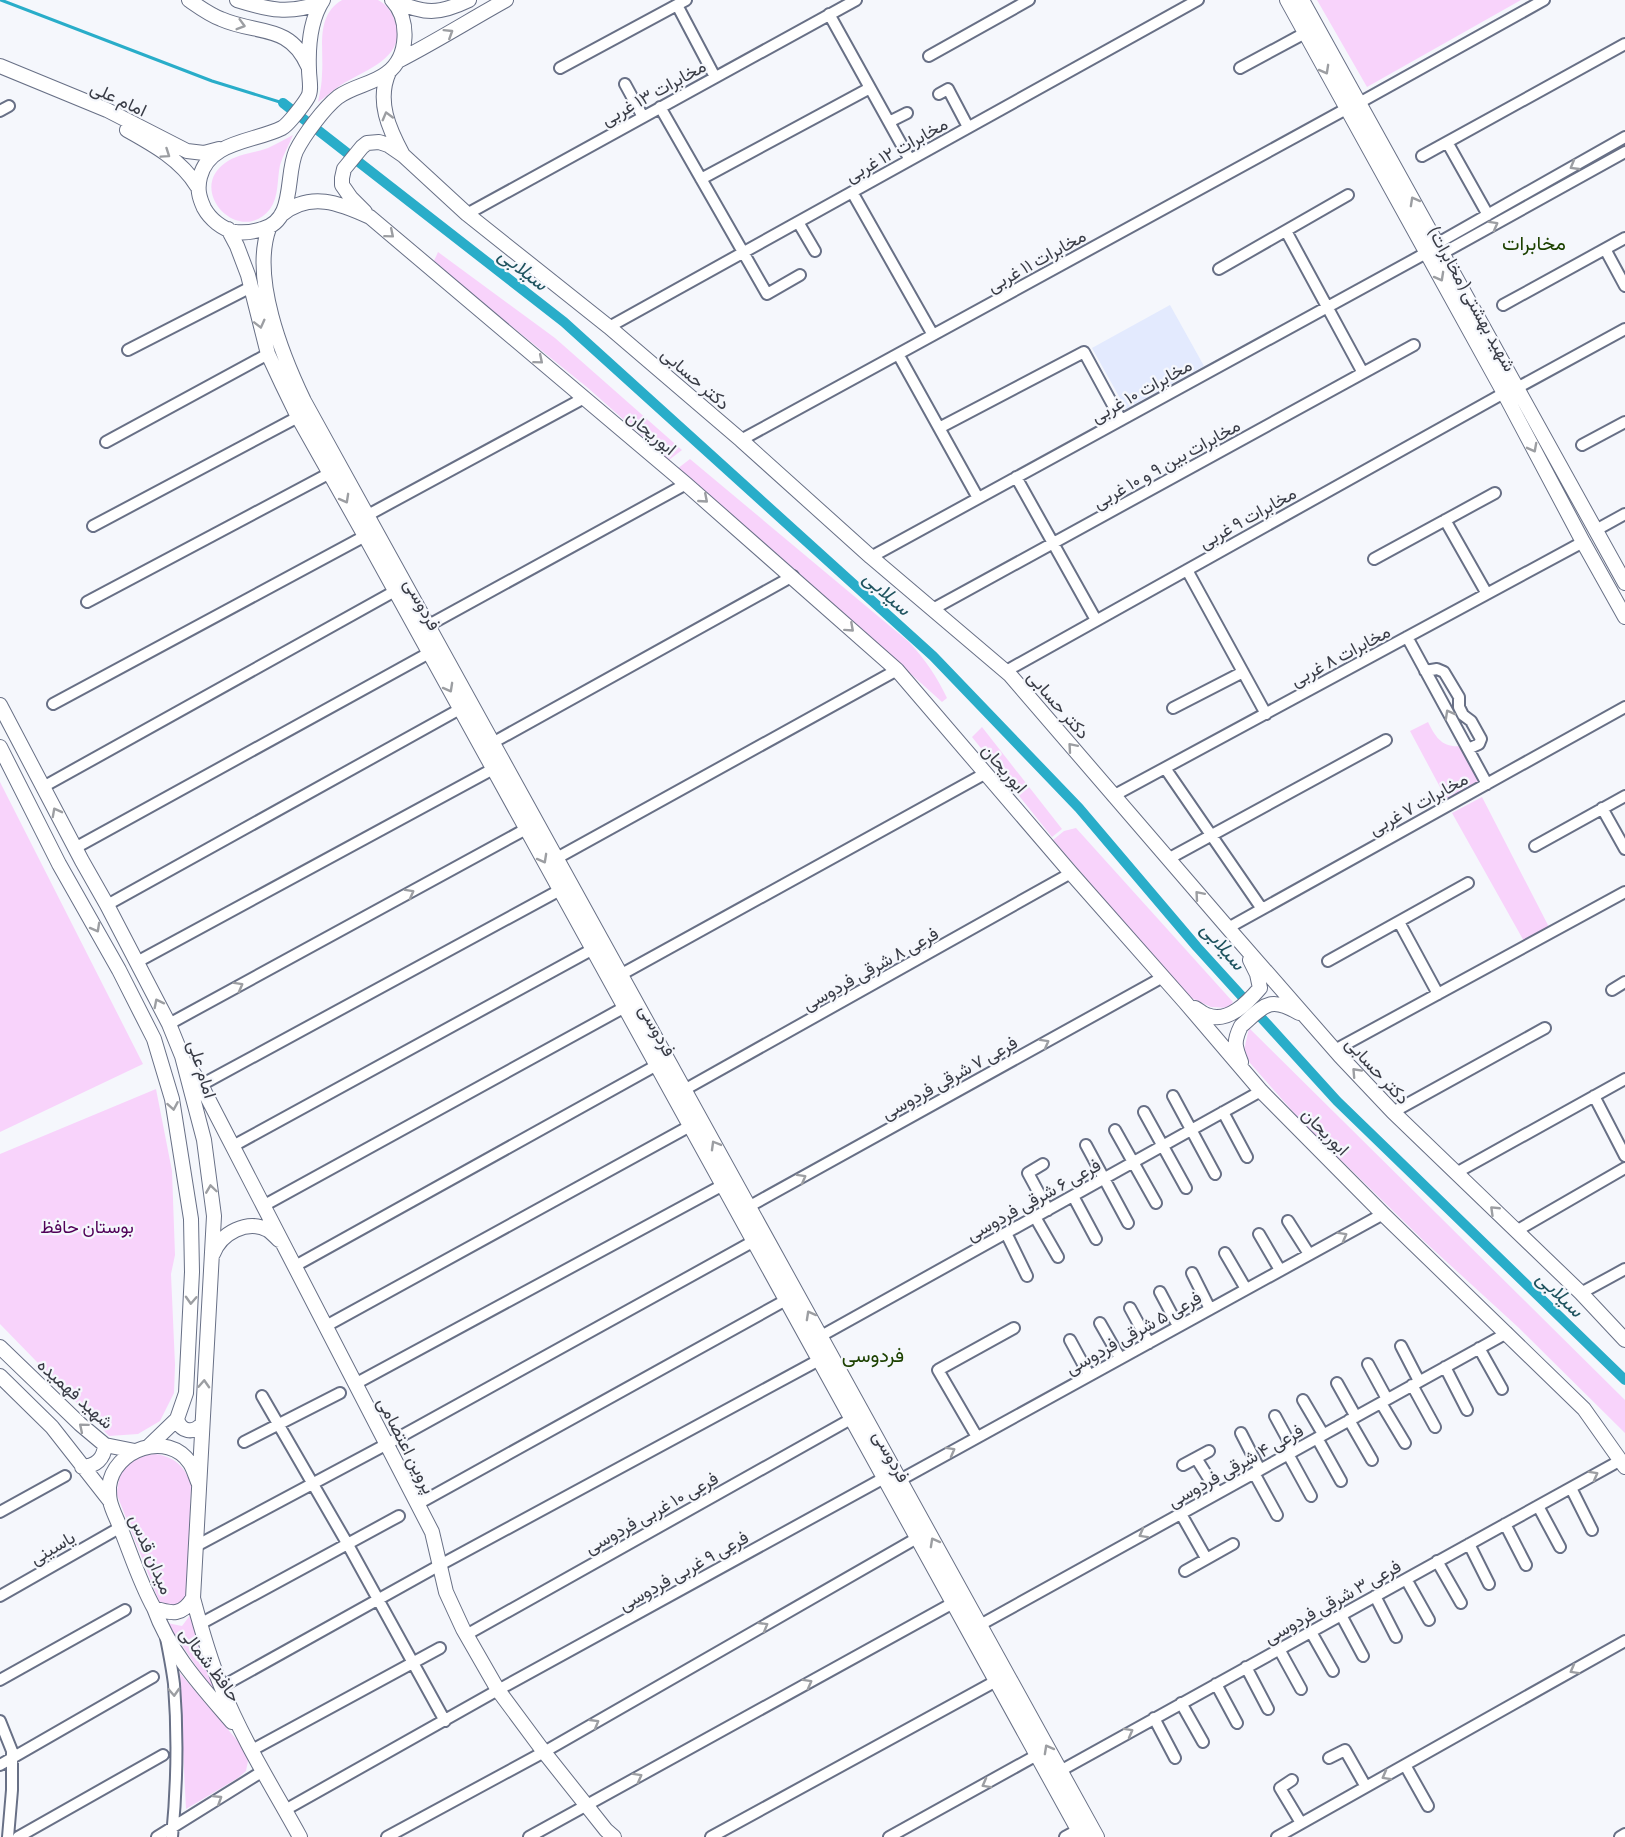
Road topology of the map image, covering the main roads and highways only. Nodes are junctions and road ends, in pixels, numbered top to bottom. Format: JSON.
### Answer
{"nodes":[{"id":1,"x":189,"y":0,"type":"edge"},
{"id":2,"x":237,"y":0,"type":"edge"},
{"id":3,"x":393,"y":0,"type":"edge"},
{"id":4,"x":469,"y":0,"type":"edge"},
{"id":5,"x":506,"y":0,"type":"edge"},
{"id":6,"x":1287,"y":0,"type":"edge"},
{"id":7,"x":1302,"y":0,"type":"edge"},
{"id":8,"x":322,"y":1,"type":"edge"},
{"id":9,"x":1311,"y":29,"type":"junction"},
{"id":10,"x":398,"y":61,"type":"junction"},
{"id":11,"x":0,"y":66,"type":"edge"},
{"id":12,"x":309,"y":69,"type":"junction"},
{"id":13,"x":389,"y":72,"type":"junction"},
{"id":14,"x":0,"y":74,"type":"edge"},
{"id":15,"x":1353,"y":106,"type":"junction"},
{"id":16,"x":224,"y":148,"type":"junction"},
{"id":17,"x":404,"y":156,"type":"junction"},
{"id":18,"x":197,"y":186,"type":"junction"},
{"id":19,"x":281,"y":215,"type":"junction"},
{"id":20,"x":370,"y":217,"type":"junction"},
{"id":21,"x":269,"y":228,"type":"junction"},
{"id":22,"x":228,"y":229,"type":"junction"},
{"id":23,"x":1496,"y":364,"type":"junction"},
{"id":24,"x":304,"y":414,"type":"junction"},
{"id":25,"x":1524,"y":415,"type":"junction"},
{"id":26,"x":1625,"y":583,"type":"edge"},
{"id":27,"x":1625,"y":617,"type":"edge"},
{"id":28,"x":0,"y":705,"type":"edge"},
{"id":29,"x":0,"y":747,"type":"edge"},
{"id":30,"x":512,"y":789,"type":"junction"},
{"id":31,"x":82,"y":861,"type":"junction"},
{"id":32,"x":58,"y":864,"type":"junction"},
{"id":33,"x":104,"y":899,"type":"junction"},
{"id":34,"x":82,"y":905,"type":"junction"},
{"id":35,"x":1244,"y":947,"type":"junction"},
{"id":36,"x":1185,"y":1002,"type":"junction"},
{"id":37,"x":1309,"y":1019,"type":"junction"},
{"id":38,"x":182,"y":1056,"type":"junction"},
{"id":39,"x":1246,"y":1074,"type":"junction"},
{"id":40,"x":283,"y":1244,"type":"junction"},
{"id":41,"x":211,"y":1259,"type":"junction"},
{"id":42,"x":1625,"y":1340,"type":"edge"},
{"id":43,"x":0,"y":1347,"type":"edge"},
{"id":44,"x":0,"y":1376,"type":"edge"},
{"id":45,"x":177,"y":1419,"type":"junction"},
{"id":46,"x":202,"y":1424,"type":"junction"},
{"id":47,"x":105,"y":1445,"type":"junction"},
{"id":48,"x":149,"y":1446,"type":"junction"},
{"id":49,"x":135,"y":1451,"type":"junction"},
{"id":50,"x":1623,"y":1463,"type":"edge"},
{"id":51,"x":82,"y":1467,"type":"junction"},
{"id":52,"x":199,"y":1484,"type":"junction"},
{"id":53,"x":110,"y":1501,"type":"junction"},
{"id":54,"x":939,"y":1565,"type":"junction"},
{"id":55,"x":194,"y":1598,"type":"junction"},
{"id":56,"x":154,"y":1608,"type":"junction"},
{"id":57,"x":248,"y":1744,"type":"junction"},
{"id":58,"x":1080,"y":1833,"type":"edge"},
{"id":59,"x":300,"y":1837,"type":"edge"},
{"id":60,"x":614,"y":1837,"type":"edge"},
{"id":61,"x":1097,"y":1837,"type":"edge"}],
"edges":[{"from":1,"to":12,"type":"main road","one_way":true},
{"from":2,"to":8,"type":"main road"},
{"from":3,"to":4,"type":"main road"},
{"from":3,"to":10,"type":"main road"},
{"from":10,"to":5,"type":"main road","one_way":true},
{"from":6,"to":9,"type":"main road","name":"شهید بهشتی (مخابرات)"},
{"from":7,"to":9,"type":"main road","name":"شهید بهشتی (مخابرات)"},
{"from":8,"to":12,"type":"main road"},
{"from":9,"to":15,"type":"main road","name":"شهید بهشتی (مخابرات)"},
{"from":10,"to":13,"type":"main road"},
{"from":11,"to":16,"type":"main road","name":"امام علی"},
{"from":12,"to":16,"type":"main road"},
{"from":17,"to":13,"type":"main road","one_way":true},
{"from":13,"to":19,"type":"main road"},
{"from":14,"to":18,"type":"main road","name":"امام علی","one_way":true},
{"from":23,"to":15,"type":"main road","name":"شهید بهشتی (مخابرات)","one_way":true},
{"from":15,"to":23,"type":"main road","name":"شهید بهشتی (مخابرات)","one_way":true},
{"from":16,"to":18,"type":"main road"},
{"from":17,"to":20,"type":"main road"},
{"from":35,"to":17,"type":"main road","name":"دکتر حسابی","one_way":true},
{"from":18,"to":22,"type":"main road","name":"امام علی"},
{"from":19,"to":20,"type":"main road","name":"ابوریحان"},
{"from":19,"to":21,"type":"main road"},
{"from":20,"to":36,"type":"main road","name":"ابوریحان","one_way":true},
{"from":21,"to":22,"type":"main road"},
{"from":21,"to":24,"type":"main road","name":"فردوسی"},
{"from":22,"to":24,"type":"main road","name":"فردوسی","one_way":true},
{"from":23,"to":25,"type":"main road","name":"شهید بهشتی (مخابرات)"},
{"from":24,"to":30,"type":"main road","name":"فردوسی"},
{"from":24,"to":30,"type":"main road","name":"فردوسی","one_way":true},
{"from":25,"to":26,"type":"main road","name":"شهید بهشتی (مخابرات)"},
{"from":25,"to":27,"type":"main road","name":"شهید بهشتی (مخابرات)","one_way":true},
{"from":31,"to":28,"type":"main road","name":"امام علی","one_way":true},
{"from":29,"to":32,"type":"main road"},
{"from":54,"to":30,"type":"main road","name":"فردوسی","one_way":true},
{"from":30,"to":54,"type":"main road","name":"فردوسی","one_way":true},
{"from":31,"to":32,"type":"main road"},
{"from":31,"to":33,"type":"main road","name":"امام علی"},
{"from":32,"to":34,"type":"main road"},
{"from":33,"to":34,"type":"main road"},
{"from":38,"to":33,"type":"main road","name":"امام علی","one_way":true},
{"from":34,"to":45,"type":"main road","one_way":true},
{"from":35,"to":36,"type":"main road"},
{"from":35,"to":37,"type":"main road","name":"دکتر حسابی"},
{"from":36,"to":39,"type":"main road","name":"ابوریحان"},
{"from":37,"to":39,"type":"main road"},
{"from":42,"to":37,"type":"main road","name":"دکتر حسابی","one_way":true},
{"from":38,"to":40,"type":"main road","name":"پروین اعتصامی"},
{"from":41,"to":38,"type":"main road","name":"امام علی","one_way":true},
{"from":39,"to":50,"type":"main road","name":"ابوریحان"},
{"from":40,"to":41,"type":"main road"},
{"from":40,"to":60,"type":"main road","name":"پروین اعتصامی"},
{"from":46,"to":41,"type":"main road","name":"امام علی","one_way":true},
{"from":47,"to":43,"type":"main road","name":"شهید فهمیده","one_way":true},
{"from":44,"to":51,"type":"main road"},
{"from":45,"to":46,"type":"main road"},
{"from":45,"to":48,"type":"main road"},
{"from":46,"to":52,"type":"main road","name":"امام علی"},
{"from":47,"to":49,"type":"main road","name":"شهید فهمیده"},
{"from":47,"to":51,"type":"main road"},
{"from":48,"to":49,"type":"main road","name":"میدان قدس"},
{"from":48,"to":52,"type":"main road"},
{"from":49,"to":53,"type":"main road","name":"میدان قدس"},
{"from":51,"to":53,"type":"main road"},
{"from":52,"to":55,"type":"main road","name":"میدان قدس"},
{"from":53,"to":56,"type":"main road","name":"میدان قدس"},
{"from":54,"to":58,"type":"main road","name":"فردوسی"},
{"from":61,"to":54,"type":"main road","name":"فردوسی","one_way":true},
{"from":55,"to":56,"type":"main road","name":"میدان قدس"},
{"from":55,"to":57,"type":"main road","name":"حافظ شمالی"},
{"from":56,"to":57,"type":"main road","name":"حافظ شمالی"},
{"from":57,"to":59,"type":"main road","name":"حافظ شمالی"}]}
